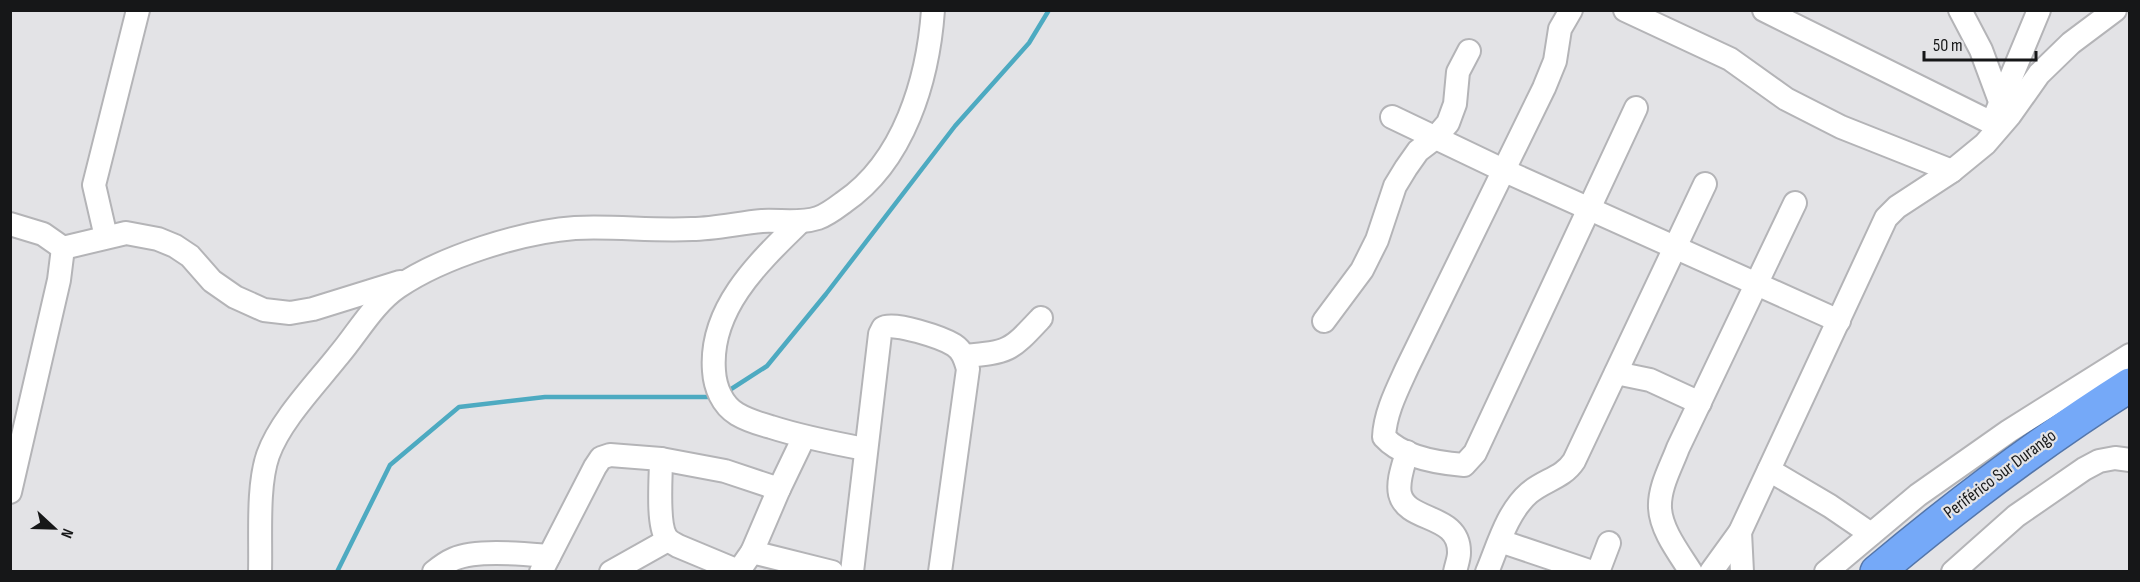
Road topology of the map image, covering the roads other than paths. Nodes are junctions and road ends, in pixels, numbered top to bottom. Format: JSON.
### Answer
{"nodes":[{"id":1,"x":138,"y":10,"type":"edge"},
{"id":2,"x":933,"y":10,"type":"edge"},
{"id":3,"x":1571,"y":10,"type":"edge"},
{"id":4,"x":1625,"y":10,"type":"edge"},
{"id":5,"x":1764,"y":10,"type":"edge"},
{"id":6,"x":1960,"y":10,"type":"edge"},
{"id":7,"x":2039,"y":10,"type":"edge"},
{"id":8,"x":2115,"y":10,"type":"edge"},
{"id":9,"x":1468,"y":51,"type":"dead end"},
{"id":10,"x":1636,"y":108,"type":"dead end"},
{"id":11,"x":1392,"y":117,"type":"dead end"},
{"id":12,"x":1992,"y":124,"type":"junction"},
{"id":13,"x":1435,"y":138,"type":"junction"},
{"id":14,"x":1505,"y":171,"type":"junction"},
{"id":15,"x":1952,"y":171,"type":"junction"},
{"id":16,"x":1706,"y":184,"type":"dead end"},
{"id":17,"x":1795,"y":203,"type":"dead end"},
{"id":18,"x":1589,"y":209,"type":"junction"},
{"id":19,"x":801,"y":221,"type":"junction"},
{"id":20,"x":10,"y":224,"type":"edge"},
{"id":21,"x":106,"y":237,"type":"junction"},
{"id":22,"x":63,"y":248,"type":"junction"},
{"id":23,"x":1676,"y":248,"type":"junction"},
{"id":24,"x":411,"y":279,"type":"junction"},
{"id":25,"x":1758,"y":284,"type":"junction"},
{"id":26,"x":1041,"y":318,"type":"dead end"},
{"id":27,"x":1324,"y":321,"type":"dead end"},
{"id":28,"x":1839,"y":321,"type":"junction"},
{"id":29,"x":2130,"y":355,"type":"edge"},
{"id":30,"x":964,"y":356,"type":"junction"},
{"id":31,"x":1616,"y":373,"type":"junction"},
{"id":32,"x":2130,"y":385,"type":"edge"},
{"id":33,"x":1700,"y":403,"type":"junction"},
{"id":34,"x":804,"y":437,"type":"junction"},
{"id":35,"x":865,"y":449,"type":"junction"},
{"id":36,"x":1407,"y":452,"type":"junction"},
{"id":37,"x":661,"y":459,"type":"junction"},
{"id":38,"x":2130,"y":460,"type":"edge"},
{"id":39,"x":1769,"y":470,"type":"junction"},
{"id":40,"x":778,"y":489,"type":"junction"},
{"id":41,"x":10,"y":492,"type":"edge"},
{"id":42,"x":1740,"y":531,"type":"junction"},
{"id":43,"x":1870,"y":534,"type":"junction"},
{"id":44,"x":668,"y":540,"type":"junction"},
{"id":45,"x":1500,"y":541,"type":"junction"},
{"id":46,"x":1609,"y":543,"type":"dead end"},
{"id":47,"x":759,"y":560,"type":"edge"},
{"id":48,"x":545,"y":563,"type":"edge"},
{"id":49,"x":738,"y":571,"type":"edge"},
{"id":50,"x":260,"y":572,"type":"edge"},
{"id":51,"x":434,"y":572,"type":"edge"},
{"id":52,"x":611,"y":572,"type":"edge"},
{"id":53,"x":832,"y":572,"type":"edge"},
{"id":54,"x":852,"y":572,"type":"edge"},
{"id":55,"x":940,"y":572,"type":"edge"},
{"id":56,"x":1455,"y":572,"type":"edge"},
{"id":57,"x":1487,"y":572,"type":"edge"},
{"id":58,"x":1592,"y":572,"type":"edge"},
{"id":59,"x":1598,"y":572,"type":"edge"},
{"id":60,"x":1691,"y":572,"type":"edge"},
{"id":61,"x":1711,"y":572,"type":"edge"},
{"id":62,"x":1742,"y":572,"type":"edge"},
{"id":63,"x":1826,"y":572,"type":"edge"},
{"id":64,"x":1877,"y":572,"type":"edge"},
{"id":65,"x":1953,"y":572,"type":"edge"}],
"edges":[{"from":1,"to":21,"type":"street"},
{"from":2,"to":19,"type":"street"},
{"from":3,"to":14,"type":"street"},
{"from":4,"to":15,"type":"street"},
{"from":5,"to":12,"type":"street"},
{"from":6,"to":12,"type":"street"},
{"from":7,"to":12,"type":"street"},
{"from":8,"to":12,"type":"street"},
{"from":9,"to":13,"type":"street"},
{"from":10,"to":18,"type":"street"},
{"from":11,"to":13,"type":"street"},
{"from":12,"to":15,"type":"street"},
{"from":13,"to":14,"type":"street"},
{"from":13,"to":27,"type":"street"},
{"from":14,"to":18,"type":"street"},
{"from":14,"to":36,"type":"street"},
{"from":15,"to":28,"type":"street"},
{"from":16,"to":23,"type":"street"},
{"from":17,"to":25,"type":"street"},
{"from":18,"to":23,"type":"street"},
{"from":18,"to":36,"type":"street"},
{"from":19,"to":24,"type":"street"},
{"from":19,"to":34,"type":"street"},
{"from":20,"to":22,"type":"street"},
{"from":21,"to":22,"type":"street"},
{"from":21,"to":24,"type":"street"},
{"from":22,"to":41,"type":"street"},
{"from":23,"to":25,"type":"street"},
{"from":23,"to":31,"type":"street"},
{"from":24,"to":50,"type":"street"},
{"from":25,"to":28,"type":"street"},
{"from":25,"to":33,"type":"street"},
{"from":26,"to":30,"type":"street"},
{"from":28,"to":39,"type":"street"},
{"from":29,"to":43,"type":"street"},
{"from":30,"to":35,"type":"street"},
{"from":30,"to":55,"type":"street"},
{"from":31,"to":33,"type":"street"},
{"from":31,"to":45,"type":"street"},
{"from":32,"to":64,"type":"highway","name":"Periférico Sur Durango"},
{"from":33,"to":60,"type":"street"},
{"from":34,"to":35,"type":"street"},
{"from":34,"to":40,"type":"street"},
{"from":35,"to":54,"type":"street"},
{"from":36,"to":56,"type":"street"},
{"from":37,"to":40,"type":"street"},
{"from":37,"to":44,"type":"street"},
{"from":37,"to":48,"type":"street"},
{"from":38,"to":65,"type":"street"},
{"from":39,"to":42,"type":"street"},
{"from":39,"to":43,"type":"street"},
{"from":40,"to":47,"type":"street"},
{"from":42,"to":61,"type":"street"},
{"from":42,"to":62,"type":"street"},
{"from":43,"to":63,"type":"street"},
{"from":44,"to":49,"type":"street"},
{"from":44,"to":52,"type":"street"},
{"from":45,"to":57,"type":"street"},
{"from":45,"to":58,"type":"street"},
{"from":46,"to":59,"type":"street"},
{"from":47,"to":49,"type":"street"},
{"from":47,"to":53,"type":"street"},
{"from":48,"to":51,"type":"street"}]}
